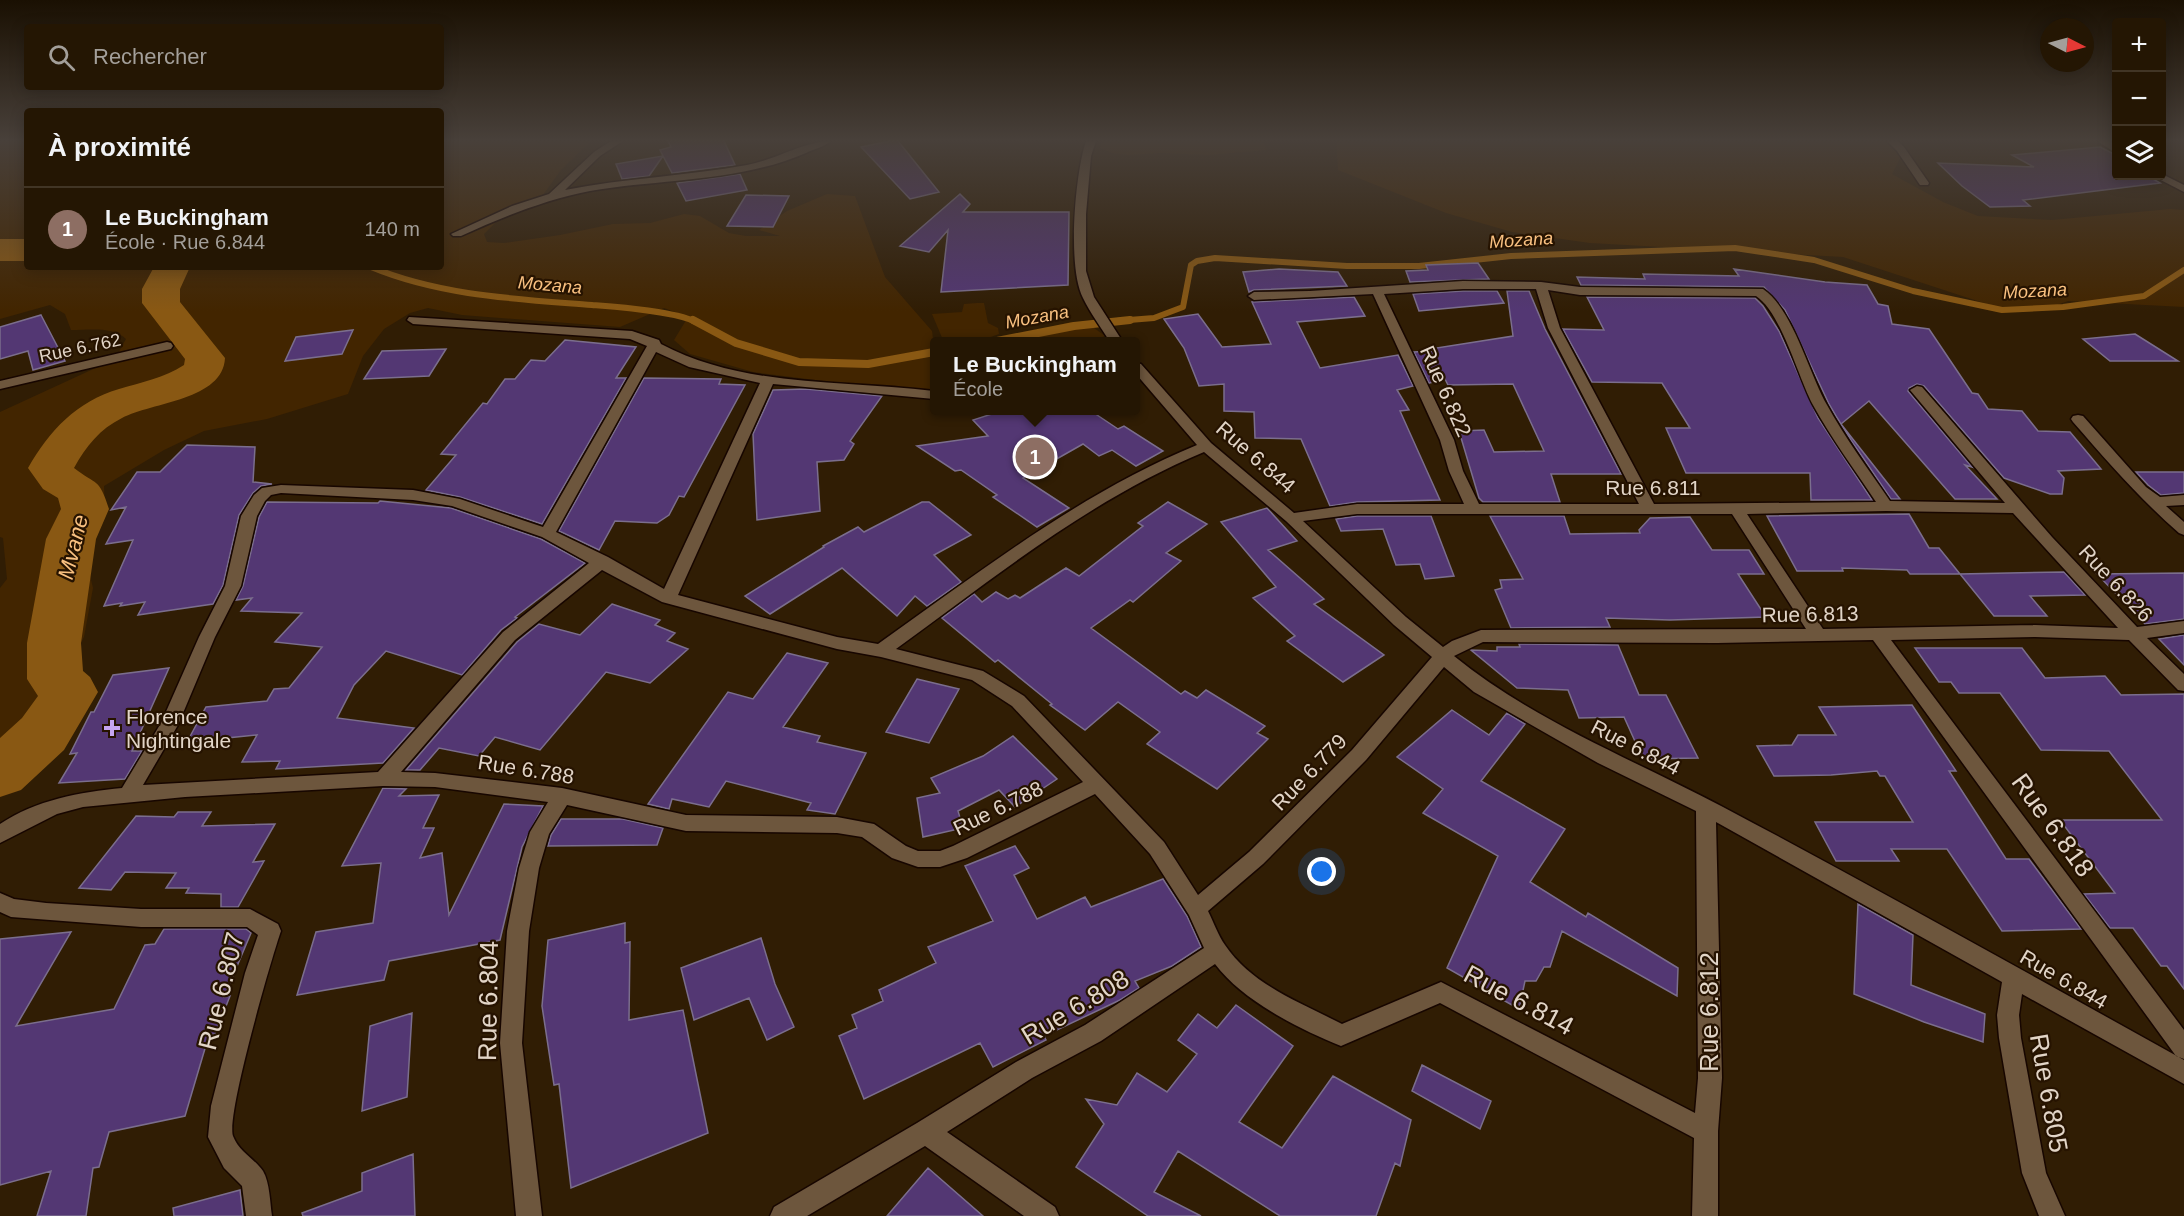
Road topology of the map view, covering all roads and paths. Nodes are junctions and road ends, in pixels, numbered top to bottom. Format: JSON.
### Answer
{"nodes":[{"id":1,"x":548,"y":198,"type":"edge"},
{"id":2,"x":1082,"y":198,"type":"edge"},
{"id":3,"x":457,"y":234,"type":"dead end"},
{"id":4,"x":1541,"y":286,"type":"junction"},
{"id":5,"x":1377,"y":291,"type":"junction"},
{"id":6,"x":1254,"y":296,"type":"dead end"},
{"id":7,"x":413,"y":320,"type":"dead end"},
{"id":8,"x":1114,"y":337,"type":"edge"},
{"id":9,"x":655,"y":344,"type":"junction"},
{"id":10,"x":167,"y":346,"type":"dead end"},
{"id":11,"x":1140,"y":372,"type":"edge"},
{"id":12,"x":768,"y":380,"type":"junction"},
{"id":13,"x":0,"y":385,"type":"edge"},
{"id":14,"x":1917,"y":390,"type":"dead end"},
{"id":15,"x":930,"y":394,"type":"edge"},
{"id":16,"x":2078,"y":419,"type":"dead end"},
{"id":17,"x":1206,"y":446,"type":"junction"},
{"id":18,"x":2184,"y":500,"type":"edge"},
{"id":19,"x":2157,"y":502,"type":"junction"},
{"id":20,"x":1886,"y":506,"type":"junction"},
{"id":21,"x":1736,"y":508,"type":"junction"},
{"id":22,"x":2016,"y":508,"type":"junction"},
{"id":23,"x":1474,"y":509,"type":"junction"},
{"id":24,"x":1650,"y":509,"type":"junction"},
{"id":25,"x":1291,"y":518,"type":"junction"},
{"id":26,"x":2184,"y":530,"type":"edge"},
{"id":27,"x":547,"y":534,"type":"junction"},
{"id":28,"x":602,"y":561,"type":"junction"},
{"id":29,"x":668,"y":598,"type":"junction"},
{"id":30,"x":2184,"y":627,"type":"edge"},
{"id":31,"x":2132,"y":634,"type":"junction"},
{"id":32,"x":1878,"y":635,"type":"junction"},
{"id":33,"x":1819,"y":636,"type":"junction"},
{"id":34,"x":881,"y":651,"type":"junction"},
{"id":35,"x":1442,"y":656,"type":"junction"},
{"id":36,"x":2184,"y":686,"type":"edge"},
{"id":37,"x":383,"y":779,"type":"junction"},
{"id":38,"x":1097,"y":784,"type":"junction"},
{"id":39,"x":128,"y":794,"type":"junction"},
{"id":40,"x":562,"y":796,"type":"junction"},
{"id":41,"x":1706,"y":807,"type":"junction"},
{"id":42,"x":0,"y":835,"type":"edge"},
{"id":43,"x":0,"y":902,"type":"edge"},
{"id":44,"x":1196,"y":909,"type":"junction"},
{"id":45,"x":1217,"y":951,"type":"junction"},
{"id":46,"x":2014,"y":977,"type":"junction"},
{"id":47,"x":2184,"y":1048,"type":"edge"},
{"id":48,"x":2184,"y":1073,"type":"edge"},
{"id":49,"x":1706,"y":1131,"type":"junction"},
{"id":50,"x":926,"y":1132,"type":"junction"},
{"id":51,"x":259,"y":1216,"type":"edge"},
{"id":52,"x":529,"y":1216,"type":"edge"},
{"id":53,"x":783,"y":1216,"type":"edge"},
{"id":54,"x":1046,"y":1216,"type":"edge"},
{"id":55,"x":1705,"y":1216,"type":"edge"},
{"id":56,"x":2052,"y":1216,"type":"edge"}],
"edges":[{"from":1,"to":3,"type":"street"},
{"from":2,"to":8,"type":"street"},
{"from":4,"to":5,"type":"street"},
{"from":4,"to":20,"type":"street"},
{"from":4,"to":24,"type":"street"},
{"from":5,"to":6,"type":"street"},
{"from":5,"to":23,"type":"street","name":"Rue 6.822"},
{"from":7,"to":9,"type":"street"},
{"from":9,"to":12,"type":"street"},
{"from":9,"to":27,"type":"street"},
{"from":10,"to":13,"type":"street","name":"Rue 6.762"},
{"from":11,"to":17,"type":"street","name":"Rue 6.844"},
{"from":12,"to":15,"type":"street"},
{"from":12,"to":29,"type":"street"},
{"from":14,"to":22,"type":"street","name":"Rue 6.826"},
{"from":16,"to":19,"type":"street"},
{"from":17,"to":25,"type":"street","name":"Rue 6.844"},
{"from":17,"to":34,"type":"street"},
{"from":18,"to":19,"type":"street"},
{"from":19,"to":26,"type":"street"},
{"from":20,"to":21,"type":"street","name":"Rue 6.811"},
{"from":20,"to":22,"type":"street","name":"Rue 6.811"},
{"from":21,"to":24,"type":"street","name":"Rue 6.811"},
{"from":21,"to":33,"type":"street"},
{"from":22,"to":31,"type":"street","name":"Rue 6.826"},
{"from":23,"to":24,"type":"street","name":"Rue 6.811"},
{"from":23,"to":25,"type":"street","name":"Rue 6.811"},
{"from":25,"to":35,"type":"street","name":"Rue 6.844"},
{"from":27,"to":28,"type":"street"},
{"from":27,"to":39,"type":"street"},
{"from":28,"to":29,"type":"street"},
{"from":28,"to":37,"type":"street"},
{"from":29,"to":34,"type":"street"},
{"from":30,"to":31,"type":"street","name":"Rue 6.813"},
{"from":31,"to":32,"type":"street","name":"Rue 6.813"},
{"from":31,"to":36,"type":"street","name":"Rue 6.826"},
{"from":32,"to":33,"type":"street","name":"Rue 6.813"},
{"from":32,"to":47,"type":"street","name":"Rue 6.818"},
{"from":33,"to":35,"type":"street","name":"Rue 6.813"},
{"from":34,"to":38,"type":"street"},
{"from":35,"to":41,"type":"street","name":"Rue 6.844"},
{"from":35,"to":44,"type":"street","name":"Rue 6.779"},
{"from":37,"to":39,"type":"street","name":"Rue 6.788"},
{"from":37,"to":40,"type":"street","name":"Rue 6.788"},
{"from":38,"to":40,"type":"street","name":"Rue 6.788"},
{"from":38,"to":44,"type":"street"},
{"from":39,"to":42,"type":"street","name":"Rue 6.788"},
{"from":40,"to":52,"type":"street","name":"Rue 6.804"},
{"from":41,"to":46,"type":"street","name":"Rue 6.844"},
{"from":41,"to":49,"type":"street","name":"Rue 6.812"},
{"from":43,"to":51,"type":"street","name":"Rue 6.807"},
{"from":44,"to":45,"type":"street"},
{"from":45,"to":49,"type":"street","name":"Rue 6.814"},
{"from":45,"to":50,"type":"street","name":"Rue 6.808"},
{"from":46,"to":48,"type":"street","name":"Rue 6.844"},
{"from":46,"to":56,"type":"street","name":"Rue 6.805"},
{"from":49,"to":55,"type":"street","name":"Rue 6.812"},
{"from":50,"to":53,"type":"street","name":"Rue 6.808"},
{"from":50,"to":54,"type":"street"}]}
